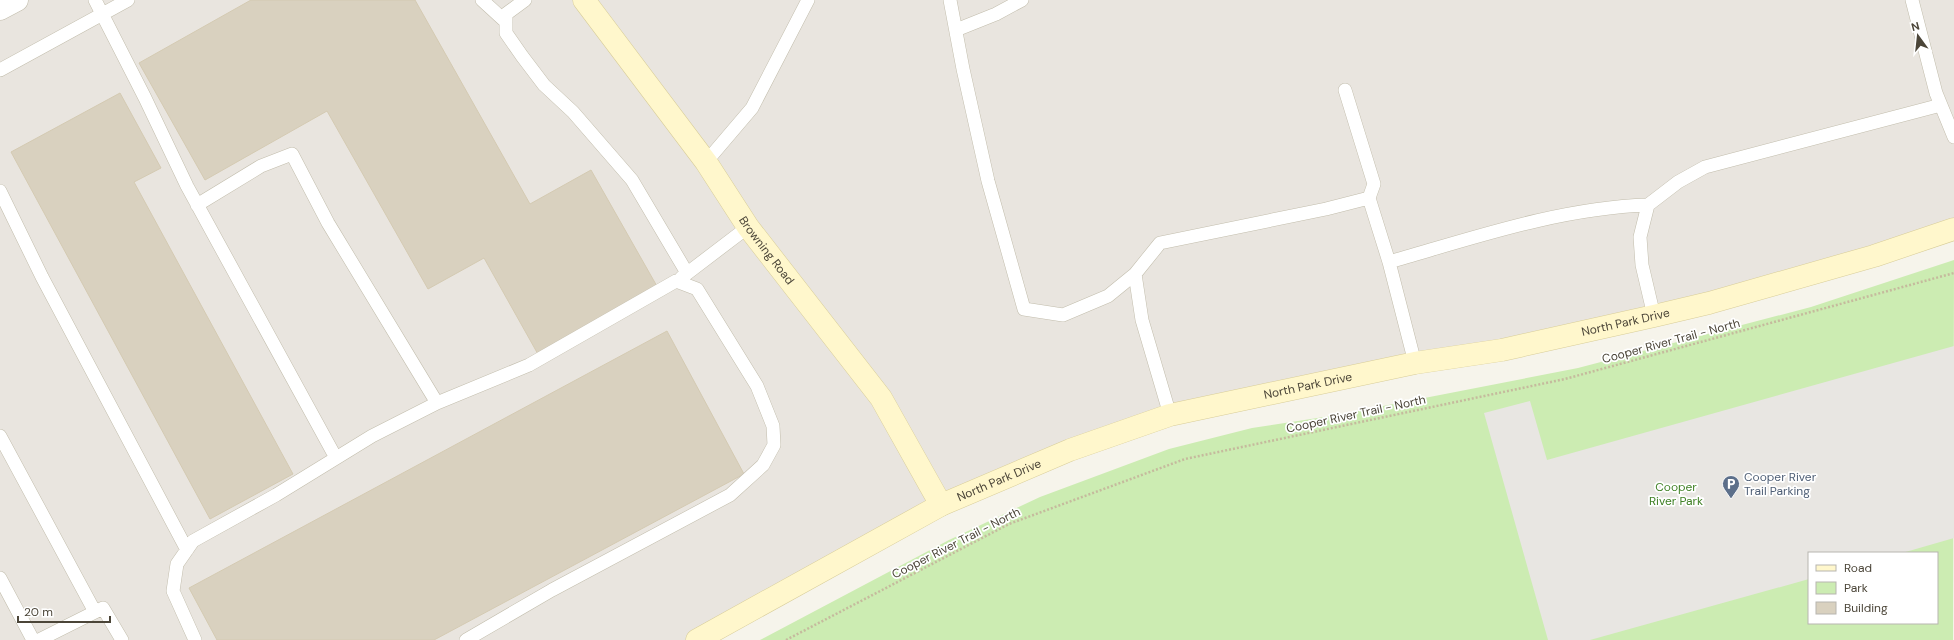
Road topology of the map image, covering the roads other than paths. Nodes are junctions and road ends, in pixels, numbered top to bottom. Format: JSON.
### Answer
{"nodes":[{"id":1,"x":18,"y":0,"type":"edge"},
{"id":2,"x":95,"y":0,"type":"edge"},
{"id":3,"x":128,"y":0,"type":"edge"},
{"id":4,"x":482,"y":0,"type":"edge"},
{"id":5,"x":524,"y":0,"type":"edge"},
{"id":6,"x":584,"y":0,"type":"edge"},
{"id":7,"x":808,"y":0,"type":"edge"},
{"id":8,"x":950,"y":0,"type":"edge"},
{"id":9,"x":1022,"y":0,"type":"edge"},
{"id":10,"x":1912,"y":0,"type":"edge"},
{"id":11,"x":0,"y":9,"type":"edge"},
{"id":12,"x":101,"y":14,"type":"junction"},
{"id":13,"x":506,"y":22,"type":"junction"},
{"id":14,"x":956,"y":30,"type":"junction"},
{"id":15,"x":0,"y":70,"type":"edge"},
{"id":16,"x":1345,"y":90,"type":"dead end"},
{"id":17,"x":1941,"y":105,"type":"junction"},
{"id":18,"x":1954,"y":137,"type":"edge"},
{"id":19,"x":706,"y":162,"type":"junction"},
{"id":20,"x":0,"y":192,"type":"edge"},
{"id":21,"x":1369,"y":198,"type":"junction"},
{"id":22,"x":197,"y":205,"type":"junction"},
{"id":23,"x":1648,"y":205,"type":"junction"},
{"id":24,"x":748,"y":227,"type":"junction"},
{"id":25,"x":1954,"y":229,"type":"edge"},
{"id":26,"x":1389,"y":262,"type":"junction"},
{"id":27,"x":687,"y":273,"type":"junction"},
{"id":28,"x":1135,"y":274,"type":"junction"},
{"id":29,"x":676,"y":281,"type":"junction"},
{"id":30,"x":1654,"y":316,"type":"junction"},
{"id":31,"x":1415,"y":364,"type":"junction"},
{"id":32,"x":437,"y":403,"type":"junction"},
{"id":33,"x":1170,"y":415,"type":"junction"},
{"id":34,"x":0,"y":436,"type":"edge"},
{"id":35,"x":336,"y":458,"type":"junction"},
{"id":36,"x":941,"y":505,"type":"junction"},
{"id":37,"x":187,"y":550,"type":"junction"},
{"id":38,"x":0,"y":578,"type":"edge"},
{"id":39,"x":96,"y":612,"type":"junction"},
{"id":40,"x":33,"y":640,"type":"edge"},
{"id":41,"x":40,"y":640,"type":"edge"},
{"id":42,"x":122,"y":640,"type":"edge"},
{"id":43,"x":195,"y":640,"type":"edge"},
{"id":44,"x":466,"y":640,"type":"edge"},
{"id":45,"x":697,"y":640,"type":"edge"}],
"edges":[{"from":1,"to":11,"type":"street"},
{"from":2,"to":12,"type":"lane"},
{"from":3,"to":12,"type":"lane"},
{"from":4,"to":13,"type":"lane"},
{"from":5,"to":13,"type":"lane"},
{"from":6,"to":19,"type":"street","name":"Browning Road"},
{"from":7,"to":19,"type":"lane"},
{"from":8,"to":14,"type":"lane"},
{"from":9,"to":14,"type":"lane"},
{"from":10,"to":17,"type":"lane"},
{"from":12,"to":15,"type":"lane"},
{"from":12,"to":22,"type":"lane"},
{"from":13,"to":27,"type":"lane"},
{"from":14,"to":28,"type":"lane"},
{"from":16,"to":21,"type":"lane"},
{"from":17,"to":18,"type":"lane"},
{"from":17,"to":23,"type":"lane"},
{"from":19,"to":24,"type":"street","name":"Browning Road"},
{"from":20,"to":37,"type":"lane"},
{"from":21,"to":26,"type":"lane"},
{"from":21,"to":28,"type":"lane"},
{"from":22,"to":32,"type":"lane"},
{"from":22,"to":35,"type":"lane"},
{"from":23,"to":26,"type":"lane"},
{"from":23,"to":30,"type":"lane"},
{"from":24,"to":27,"type":"lane"},
{"from":24,"to":36,"type":"street","name":"Browning Road"},
{"from":25,"to":30,"type":"street","name":"North Park Drive"},
{"from":26,"to":31,"type":"lane"},
{"from":27,"to":29,"type":"lane"},
{"from":28,"to":33,"type":"lane"},
{"from":29,"to":32,"type":"lane"},
{"from":29,"to":44,"type":"lane"},
{"from":30,"to":31,"type":"street","name":"North Park Drive"},
{"from":31,"to":33,"type":"street","name":"North Park Drive"},
{"from":32,"to":35,"type":"lane"},
{"from":33,"to":36,"type":"street","name":"North Park Drive"},
{"from":34,"to":39,"type":"lane"},
{"from":35,"to":37,"type":"lane"},
{"from":36,"to":45,"type":"street","name":"North Park Drive"},
{"from":37,"to":43,"type":"lane"},
{"from":38,"to":40,"type":"lane"},
{"from":39,"to":41,"type":"lane"},
{"from":39,"to":42,"type":"lane"}]}
